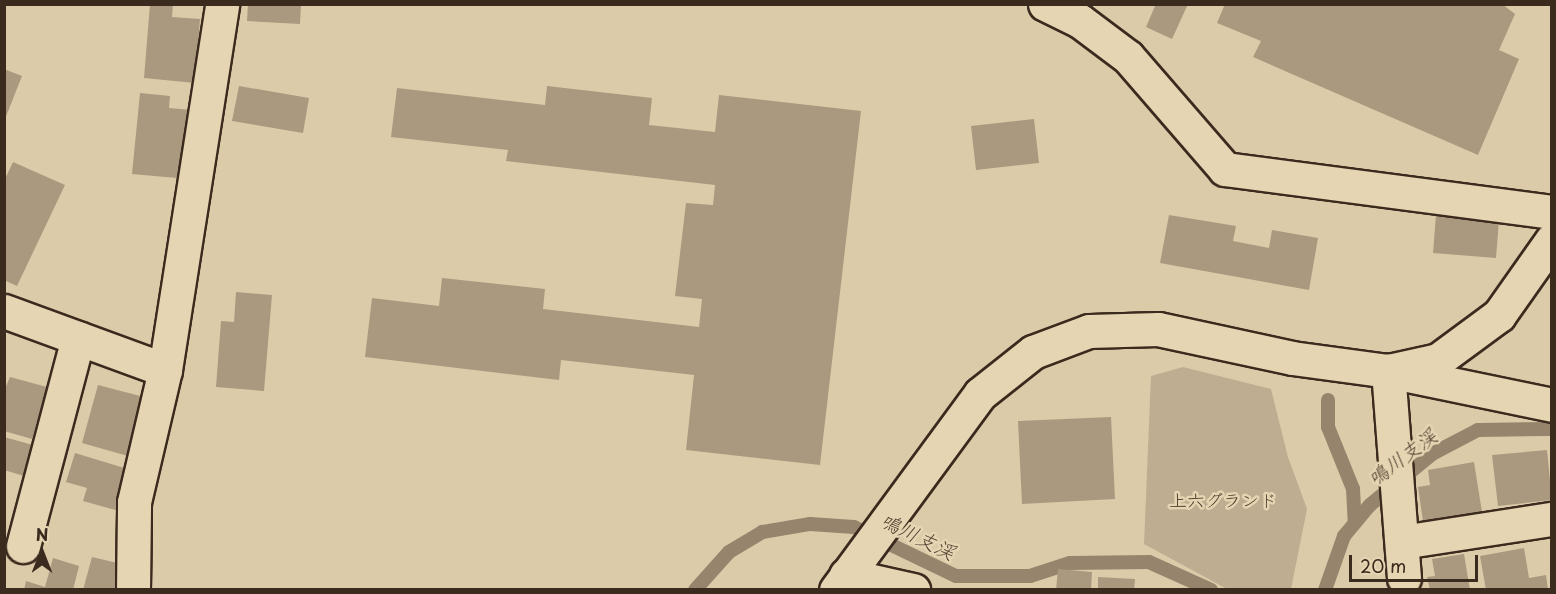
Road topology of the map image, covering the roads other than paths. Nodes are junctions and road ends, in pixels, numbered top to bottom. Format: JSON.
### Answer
{"nodes":[{"id":1,"x":222,"y":4,"type":"edge"},
{"id":2,"x":1045,"y":4,"type":"edge"},
{"id":3,"x":1084,"y":13,"type":"edge"},
{"id":4,"x":1551,"y":212,"type":"edge"},
{"id":5,"x":1551,"y":240,"type":"edge"},
{"id":6,"x":4,"y":311,"type":"edge"},
{"id":7,"x":78,"y":338,"type":"junction"},
{"id":8,"x":165,"y":370,"type":"junction"},
{"id":9,"x":1388,"y":371,"type":"junction"},
{"id":10,"x":1551,"y":405,"type":"edge"},
{"id":11,"x":1551,"y":519,"type":"edge"},
{"id":12,"x":1401,"y":528,"type":"junction"},
{"id":13,"x":23,"y":546,"type":"dead end"},
{"id":14,"x":1404,"y":578,"type":"dead end"},
{"id":15,"x":841,"y":582,"type":"edge"},
{"id":16,"x":133,"y":590,"type":"edge"},
{"id":17,"x":913,"y":590,"type":"edge"}],
"edges":[{"from":1,"to":8,"type":"street"},
{"from":2,"to":3,"type":"street"},
{"from":3,"to":4,"type":"street"},
{"from":5,"to":9,"type":"street"},
{"from":6,"to":7,"type":"street"},
{"from":7,"to":8,"type":"street"},
{"from":7,"to":13,"type":"street"},
{"from":8,"to":16,"type":"street"},
{"from":9,"to":10,"type":"street"},
{"from":9,"to":12,"type":"street"},
{"from":9,"to":15,"type":"street"},
{"from":11,"to":12,"type":"street"},
{"from":12,"to":14,"type":"street"},
{"from":15,"to":17,"type":"street"}]}
